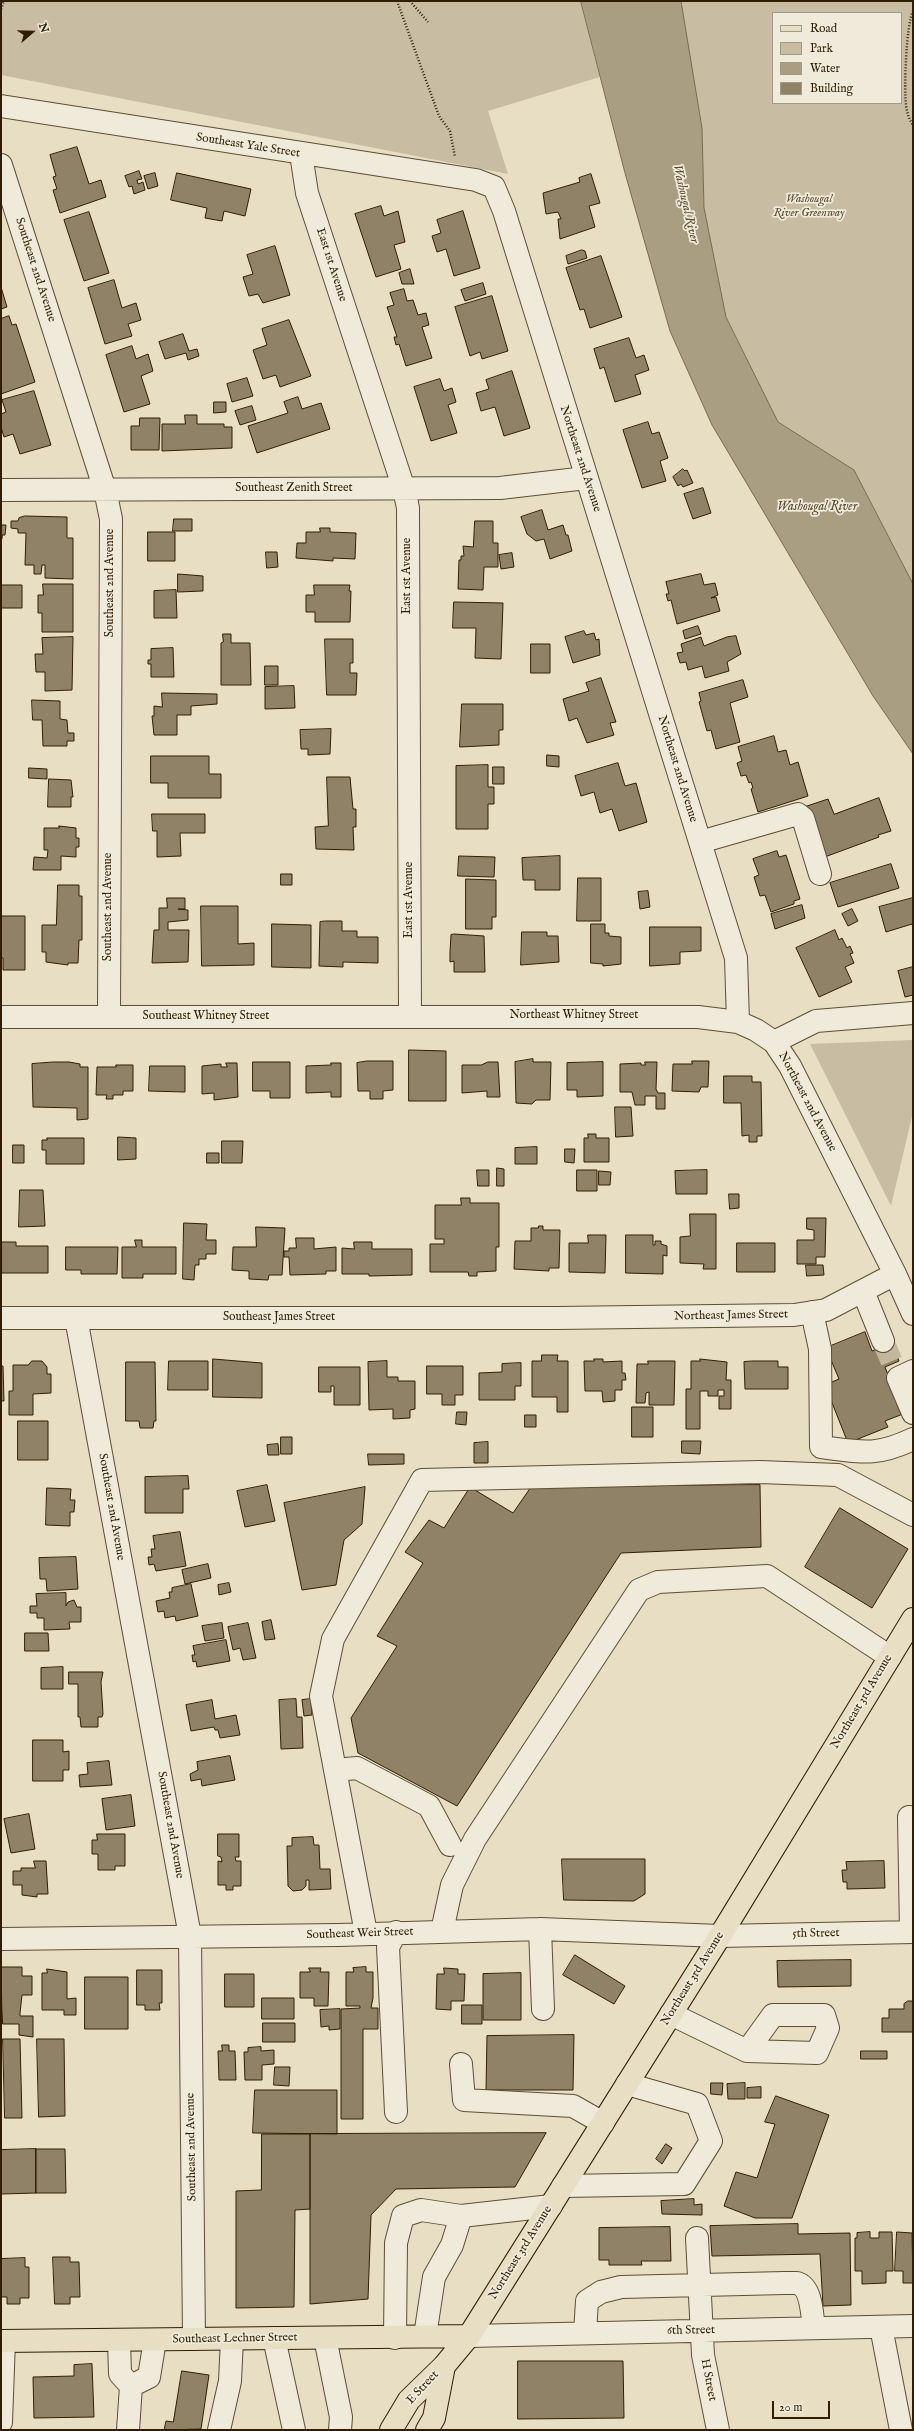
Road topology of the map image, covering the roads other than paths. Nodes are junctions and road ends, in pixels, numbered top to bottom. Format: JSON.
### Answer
{"nodes":[{"id":1,"x":1,"y":106,"type":"edge"},
{"id":2,"x":301,"y":154,"type":"junction"},
{"id":3,"x":1,"y":165,"type":"edge"},
{"id":4,"x":494,"y":187,"type":"joint"},
{"id":5,"x":586,"y":478,"type":"junction"},
{"id":6,"x":404,"y":489,"type":"junction"},
{"id":7,"x":1,"y":490,"type":"edge"},
{"id":8,"x":105,"y":490,"type":"junction"},
{"id":9,"x":700,"y":842,"type":"junction"},
{"id":10,"x":820,"y":874,"type":"dead end"},
{"id":11,"x":913,"y":1013,"type":"edge"},
{"id":12,"x":410,"y":1015,"type":"junction"},
{"id":13,"x":1,"y":1017,"type":"edge"},
{"id":14,"x":109,"y":1017,"type":"junction"},
{"id":15,"x":738,"y":1022,"type":"junction"},
{"id":16,"x":774,"y":1042,"type":"junction"},
{"id":17,"x":895,"y":1274,"type":"junction"},
{"id":18,"x":863,"y":1291,"type":"junction"},
{"id":19,"x":812,"y":1312,"type":"junction"},
{"id":20,"x":913,"y":1314,"type":"edge"},
{"id":21,"x":1,"y":1318,"type":"edge"},
{"id":22,"x":76,"y":1318,"type":"junction"},
{"id":23,"x":557,"y":1318,"type":"joint"},
{"id":24,"x":883,"y":1341,"type":"tunnel mouth"},
{"id":25,"x":901,"y":1372,"type":"tunnel mouth"},
{"id":26,"x":913,"y":1413,"type":"edge"},
{"id":27,"x":913,"y":1439,"type":"edge"},
{"id":28,"x":913,"y":1514,"type":"edge"},
{"id":29,"x":913,"y":1619,"type":"edge"},
{"id":30,"x":890,"y":1657,"type":"junction"},
{"id":31,"x":335,"y":1770,"type":"junction"},
{"id":32,"x":909,"y":1817,"type":"dead end"},
{"id":33,"x":450,"y":1845,"type":"dead end"},
{"id":34,"x":540,"y":1930,"type":"junction"},
{"id":35,"x":396,"y":1932,"type":"junction"},
{"id":36,"x":442,"y":1932,"type":"junction"},
{"id":37,"x":912,"y":1932,"type":"edge"},
{"id":38,"x":366,"y":1933,"type":"junction"},
{"id":39,"x":190,"y":1936,"type":"junction"},
{"id":40,"x":720,"y":1936,"type":"junction"},
{"id":41,"x":1,"y":1939,"type":"edge"},
{"id":42,"x":543,"y":2009,"type":"dead end"},
{"id":43,"x":671,"y":2014,"type":"junction"},
{"id":44,"x":747,"y":2051,"type":"junction"},
{"id":45,"x":461,"y":2064,"type":"dead end"},
{"id":46,"x":627,"y":2084,"type":"junction"},
{"id":47,"x":396,"y":2112,"type":"dead end"},
{"id":48,"x":603,"y":2123,"type":"junction"},
{"id":49,"x":563,"y":2186,"type":"junction"},
{"id":50,"x":551,"y":2206,"type":"junction"},
{"id":51,"x":461,"y":2216,"type":"junction"},
{"id":52,"x":697,"y":2238,"type":"dead end"},
{"id":53,"x":700,"y":2286,"type":"junction"},
{"id":54,"x":913,"y":2326,"type":"edge"},
{"id":55,"x":881,"y":2327,"type":"junction"},
{"id":56,"x":814,"y":2328,"type":"junction"},
{"id":57,"x":702,"y":2330,"type":"junction"},
{"id":58,"x":585,"y":2333,"type":"junction"},
{"id":59,"x":425,"y":2336,"type":"junction"},
{"id":60,"x":469,"y":2336,"type":"junction"},
{"id":61,"x":274,"y":2338,"type":"junction"},
{"id":62,"x":325,"y":2338,"type":"junction"},
{"id":63,"x":395,"y":2338,"type":"junction"},
{"id":64,"x":194,"y":2339,"type":"junction"},
{"id":65,"x":232,"y":2339,"type":"junction"},
{"id":66,"x":119,"y":2340,"type":"junction"},
{"id":67,"x":155,"y":2340,"type":"junction"},
{"id":68,"x":3,"y":2341,"type":"edge"},
{"id":69,"x":444,"y":2366,"type":"junction"},
{"id":70,"x":131,"y":2386,"type":"junction"},
{"id":71,"x":1,"y":2422,"type":"edge"},
{"id":72,"x":128,"y":2430,"type":"edge"},
{"id":73,"x":218,"y":2430,"type":"edge"},
{"id":74,"x":294,"y":2430,"type":"edge"},
{"id":75,"x":340,"y":2430,"type":"edge"},
{"id":76,"x":391,"y":2430,"type":"edge"},
{"id":77,"x":427,"y":2430,"type":"edge"},
{"id":78,"x":718,"y":2430,"type":"edge"},
{"id":79,"x":901,"y":2430,"type":"edge"}],
"edges":[{"from":1,"to":2,"type":"street","name":"Southeast Yale Street"},
{"from":2,"to":4,"type":"street","name":"Southeast Yale Street"},
{"from":2,"to":6,"type":"street","name":"East 1st Avenue"},
{"from":3,"to":8,"type":"street","name":"Southeast 2nd Avenue"},
{"from":4,"to":5,"type":"street","name":"Northeast 2nd Avenue"},
{"from":5,"to":6,"type":"street","name":"Southeast Zenith Street"},
{"from":5,"to":9,"type":"street","name":"Northeast 2nd Avenue"},
{"from":6,"to":8,"type":"street","name":"Southeast Zenith Street"},
{"from":6,"to":12,"type":"street","name":"East 1st Avenue"},
{"from":7,"to":8,"type":"street","name":"Southeast Zenith Street"},
{"from":8,"to":14,"type":"street","name":"Southeast 2nd Avenue"},
{"from":9,"to":10,"type":"street"},
{"from":9,"to":15,"type":"street","name":"Northeast 2nd Avenue"},
{"from":11,"to":16,"type":"street"},
{"from":12,"to":14,"type":"street","name":"Southeast Whitney Street"},
{"from":12,"to":15,"type":"street","name":"Northeast Whitney Street"},
{"from":13,"to":14,"type":"street","name":"Southeast Whitney Street"},
{"from":15,"to":16,"type":"street","name":"Northeast 2nd Avenue"},
{"from":16,"to":17,"type":"street","name":"Northeast 2nd Avenue"},
{"from":17,"to":18,"type":"street","name":"Northeast James Street"},
{"from":17,"to":20,"type":"street","name":"Northeast 2nd Avenue"},
{"from":18,"to":19,"type":"street","name":"Northeast James Street"},
{"from":18,"to":24,"type":"street"},
{"from":19,"to":23,"type":"street","name":"Northeast James Street"},
{"from":19,"to":27,"type":"street"},
{"from":21,"to":22,"type":"street","name":"Southeast James Street"},
{"from":22,"to":23,"type":"street","name":"Southeast James Street"},
{"from":22,"to":39,"type":"street","name":"Southeast 2nd Avenue"},
{"from":25,"to":26,"type":"street"},
{"from":28,"to":31,"type":"street"},
{"from":29,"to":30,"type":"main road","name":"Northeast 3rd Avenue"},
{"from":30,"to":36,"type":"street"},
{"from":30,"to":40,"type":"main road","name":"Northeast 3rd Avenue"},
{"from":31,"to":33,"type":"street"},
{"from":31,"to":38,"type":"street"},
{"from":32,"to":37,"type":"street"},
{"from":34,"to":36,"type":"street","name":"Southeast Weir Street"},
{"from":34,"to":40,"type":"street","name":"Southeast Weir Street"},
{"from":34,"to":42,"type":"street"},
{"from":35,"to":36,"type":"street","name":"Southeast Weir Street"},
{"from":35,"to":38,"type":"street","name":"Southeast Weir Street"},
{"from":35,"to":47,"type":"street"},
{"from":37,"to":40,"type":"street","name":"5th Street"},
{"from":38,"to":39,"type":"street","name":"Southeast Weir Street"},
{"from":39,"to":41,"type":"street","name":"Southeast Weir Street"},
{"from":39,"to":64,"type":"street","name":"Southeast 2nd Avenue"},
{"from":40,"to":43,"type":"main road","name":"Northeast 3rd Avenue"},
{"from":43,"to":44,"type":"street"},
{"from":43,"to":46,"type":"main road","name":"Northeast 3rd Avenue"},
{"from":44,"to":44,"type":"street"},
{"from":45,"to":48,"type":"street"},
{"from":46,"to":48,"type":"main road","name":"Northeast 3rd Avenue"},
{"from":46,"to":49,"type":"street"},
{"from":48,"to":49,"type":"main road","name":"Northeast 3rd Avenue"},
{"from":49,"to":50,"type":"main road","name":"Northeast 3rd Avenue"},
{"from":50,"to":51,"type":"street"},
{"from":50,"to":60,"type":"main road","name":"Northeast 3rd Avenue"},
{"from":51,"to":59,"type":"street"},
{"from":51,"to":63,"type":"street"},
{"from":52,"to":53,"type":"street","name":"H Street"},
{"from":53,"to":56,"type":"street"},
{"from":53,"to":57,"type":"street","name":"H Street"},
{"from":53,"to":58,"type":"street"},
{"from":54,"to":55,"type":"street","name":"6th Street"},
{"from":55,"to":56,"type":"street","name":"6th Street"},
{"from":55,"to":79,"type":"street"},
{"from":56,"to":57,"type":"street","name":"6th Street"},
{"from":57,"to":58,"type":"street","name":"6th Street"},
{"from":57,"to":78,"type":"street","name":"H Street"},
{"from":58,"to":60,"type":"street","name":"6th Street"},
{"from":59,"to":60,"type":"main road","name":"Southeast Lechner Street"},
{"from":59,"to":63,"type":"main road","name":"Southeast Lechner Street"},
{"from":60,"to":69,"type":"main road","name":"E Street"},
{"from":61,"to":62,"type":"main road","name":"Southeast Lechner Street"},
{"from":61,"to":65,"type":"main road","name":"Southeast Lechner Street"},
{"from":61,"to":74,"type":"street"},
{"from":62,"to":63,"type":"main road","name":"Southeast Lechner Street"},
{"from":62,"to":75,"type":"street"},
{"from":64,"to":65,"type":"main road","name":"Southeast Lechner Street"},
{"from":64,"to":67,"type":"main road","name":"Southeast Lechner Street"},
{"from":65,"to":73,"type":"street"},
{"from":66,"to":67,"type":"main road","name":"Southeast Lechner Street"},
{"from":66,"to":68,"type":"main road","name":"Southeast Lechner Street"},
{"from":66,"to":70,"type":"street"},
{"from":67,"to":70,"type":"street"},
{"from":68,"to":71,"type":"street"},
{"from":69,"to":76,"type":"main road","name":"E Street"},
{"from":69,"to":77,"type":"main road","name":"E Street"},
{"from":70,"to":72,"type":"street"}]}
